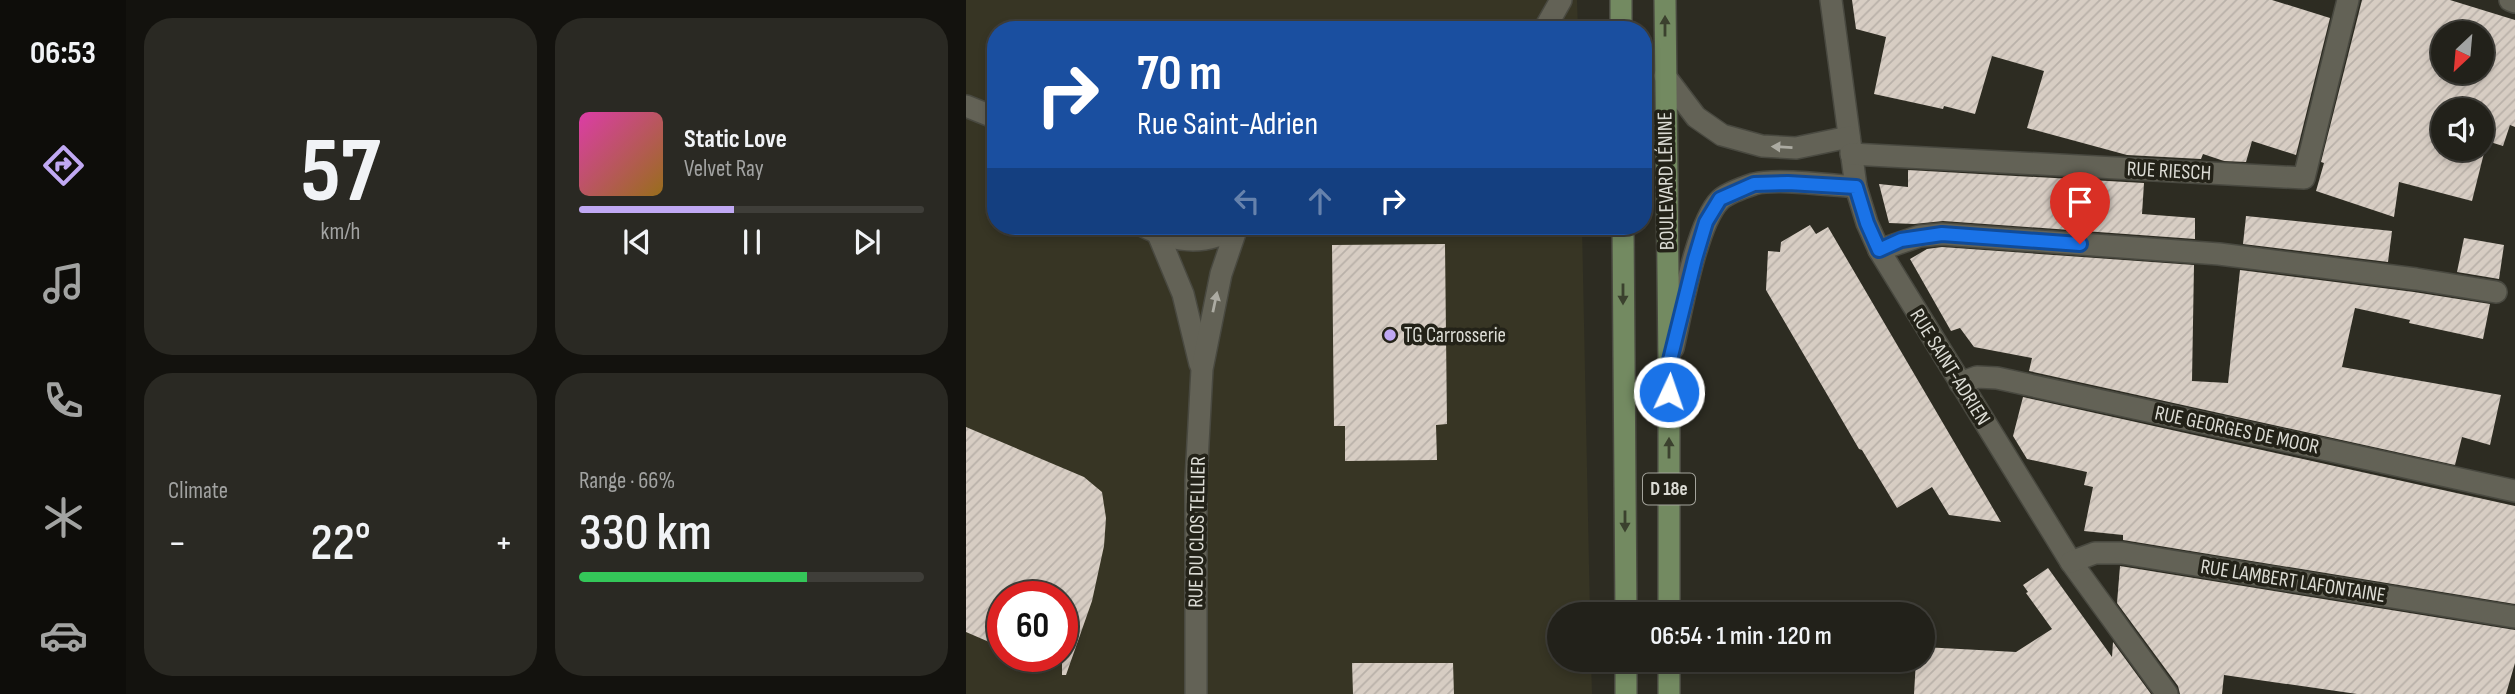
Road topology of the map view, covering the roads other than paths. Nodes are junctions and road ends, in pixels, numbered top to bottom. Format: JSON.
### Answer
{"nodes":[{"id":1,"x":1561,"y":0,"type":"edge"},
{"id":2,"x":1621,"y":0,"type":"edge"},
{"id":3,"x":1665,"y":0,"type":"edge"},
{"id":4,"x":1831,"y":0,"type":"edge"},
{"id":5,"x":2348,"y":0,"type":"edge"},
{"id":6,"x":2510,"y":0,"type":"edge"},
{"id":7,"x":2515,"y":2,"type":"edge"},
{"id":8,"x":1549,"y":21,"type":"edge"},
{"id":9,"x":1621,"y":21,"type":"edge"},
{"id":10,"x":1665,"y":76,"type":"junction"},
{"id":11,"x":966,"y":106,"type":"edge"},
{"id":12,"x":987,"y":114,"type":"edge"},
{"id":13,"x":1850,"y":145,"type":"junction"},
{"id":14,"x":1856,"y":187,"type":"junction"},
{"id":15,"x":1153,"y":235,"type":"edge"},
{"id":16,"x":1164,"y":235,"type":"edge"},
{"id":17,"x":1220,"y":235,"type":"edge"},
{"id":18,"x":1235,"y":235,"type":"edge"},
{"id":19,"x":1623,"y":235,"type":"edge"},
{"id":20,"x":1879,"y":250,"type":"junction"},
{"id":21,"x":2496,"y":292,"type":"dead end"},
{"id":22,"x":1669,"y":364,"type":"junction"},
{"id":23,"x":1202,"y":369,"type":"junction"},
{"id":24,"x":1960,"y":383,"type":"junction"},
{"id":25,"x":2515,"y":491,"type":"edge"},
{"id":26,"x":2071,"y":562,"type":"junction"},
{"id":27,"x":1626,"y":602,"type":"edge"},
{"id":28,"x":1669,"y":602,"type":"edge"},
{"id":29,"x":2515,"y":617,"type":"edge"},
{"id":30,"x":1626,"y":672,"type":"edge"},
{"id":31,"x":1669,"y":672,"type":"edge"},
{"id":32,"x":1196,"y":694,"type":"edge"},
{"id":33,"x":1626,"y":694,"type":"edge"},
{"id":34,"x":1669,"y":694,"type":"edge"},
{"id":35,"x":2167,"y":694,"type":"edge"}],
"edges":[{"from":1,"to":8,"type":"street"},
{"from":2,"to":9,"type":"main road"},
{"from":10,"to":3,"type":"main road","name":"BOULEVARD LÉNINE","number":"D 18e","one_way":true},
{"from":4,"to":13,"type":"street","name":"RUE SAINT-ADRIEN"},
{"from":5,"to":13,"type":"street","name":"RUE RIESCH"},
{"from":6,"to":7,"type":"street"},
{"from":13,"to":10,"type":"street","one_way":true},
{"from":10,"to":22,"type":"main road","name":"BOULEVARD LÉNINE","number":"D 18e"},
{"from":11,"to":12,"type":"street"},
{"from":13,"to":14,"type":"street","name":"RUE SAINT-ADRIEN"},
{"from":14,"to":20,"type":"street","name":"RUE SAINT-ADRIEN"},
{"from":14,"to":22,"type":"street"},
{"from":15,"to":23,"type":"street","name":"RUE DU CLOS TELLIER"},
{"from":16,"to":17,"type":"street","name":"RUE DU CLOS TELLIER"},
{"from":23,"to":18,"type":"street","name":"RUE DU CLOS TELLIER","one_way":true},
{"from":19,"to":27,"type":"main road","number":"D 18e","one_way":true},
{"from":20,"to":21,"type":"street"},
{"from":20,"to":24,"type":"street","name":"RUE SAINT-ADRIEN"},
{"from":28,"to":22,"type":"main road","name":"BOULEVARD LÉNINE","number":"D 18e","one_way":true},
{"from":23,"to":32,"type":"street","name":"RUE DU CLOS TELLIER"},
{"from":24,"to":25,"type":"street","name":"RUE GEORGES DE MOOR"},
{"from":24,"to":26,"type":"street","name":"RUE SAINT-ADRIEN"},
{"from":26,"to":29,"type":"street","name":"RUE LAMBERT LAFONTAINE"},
{"from":26,"to":35,"type":"street","name":"RUE SAINT-ADRIEN"},
{"from":30,"to":33,"type":"main road"},
{"from":31,"to":34,"type":"main road"}]}
